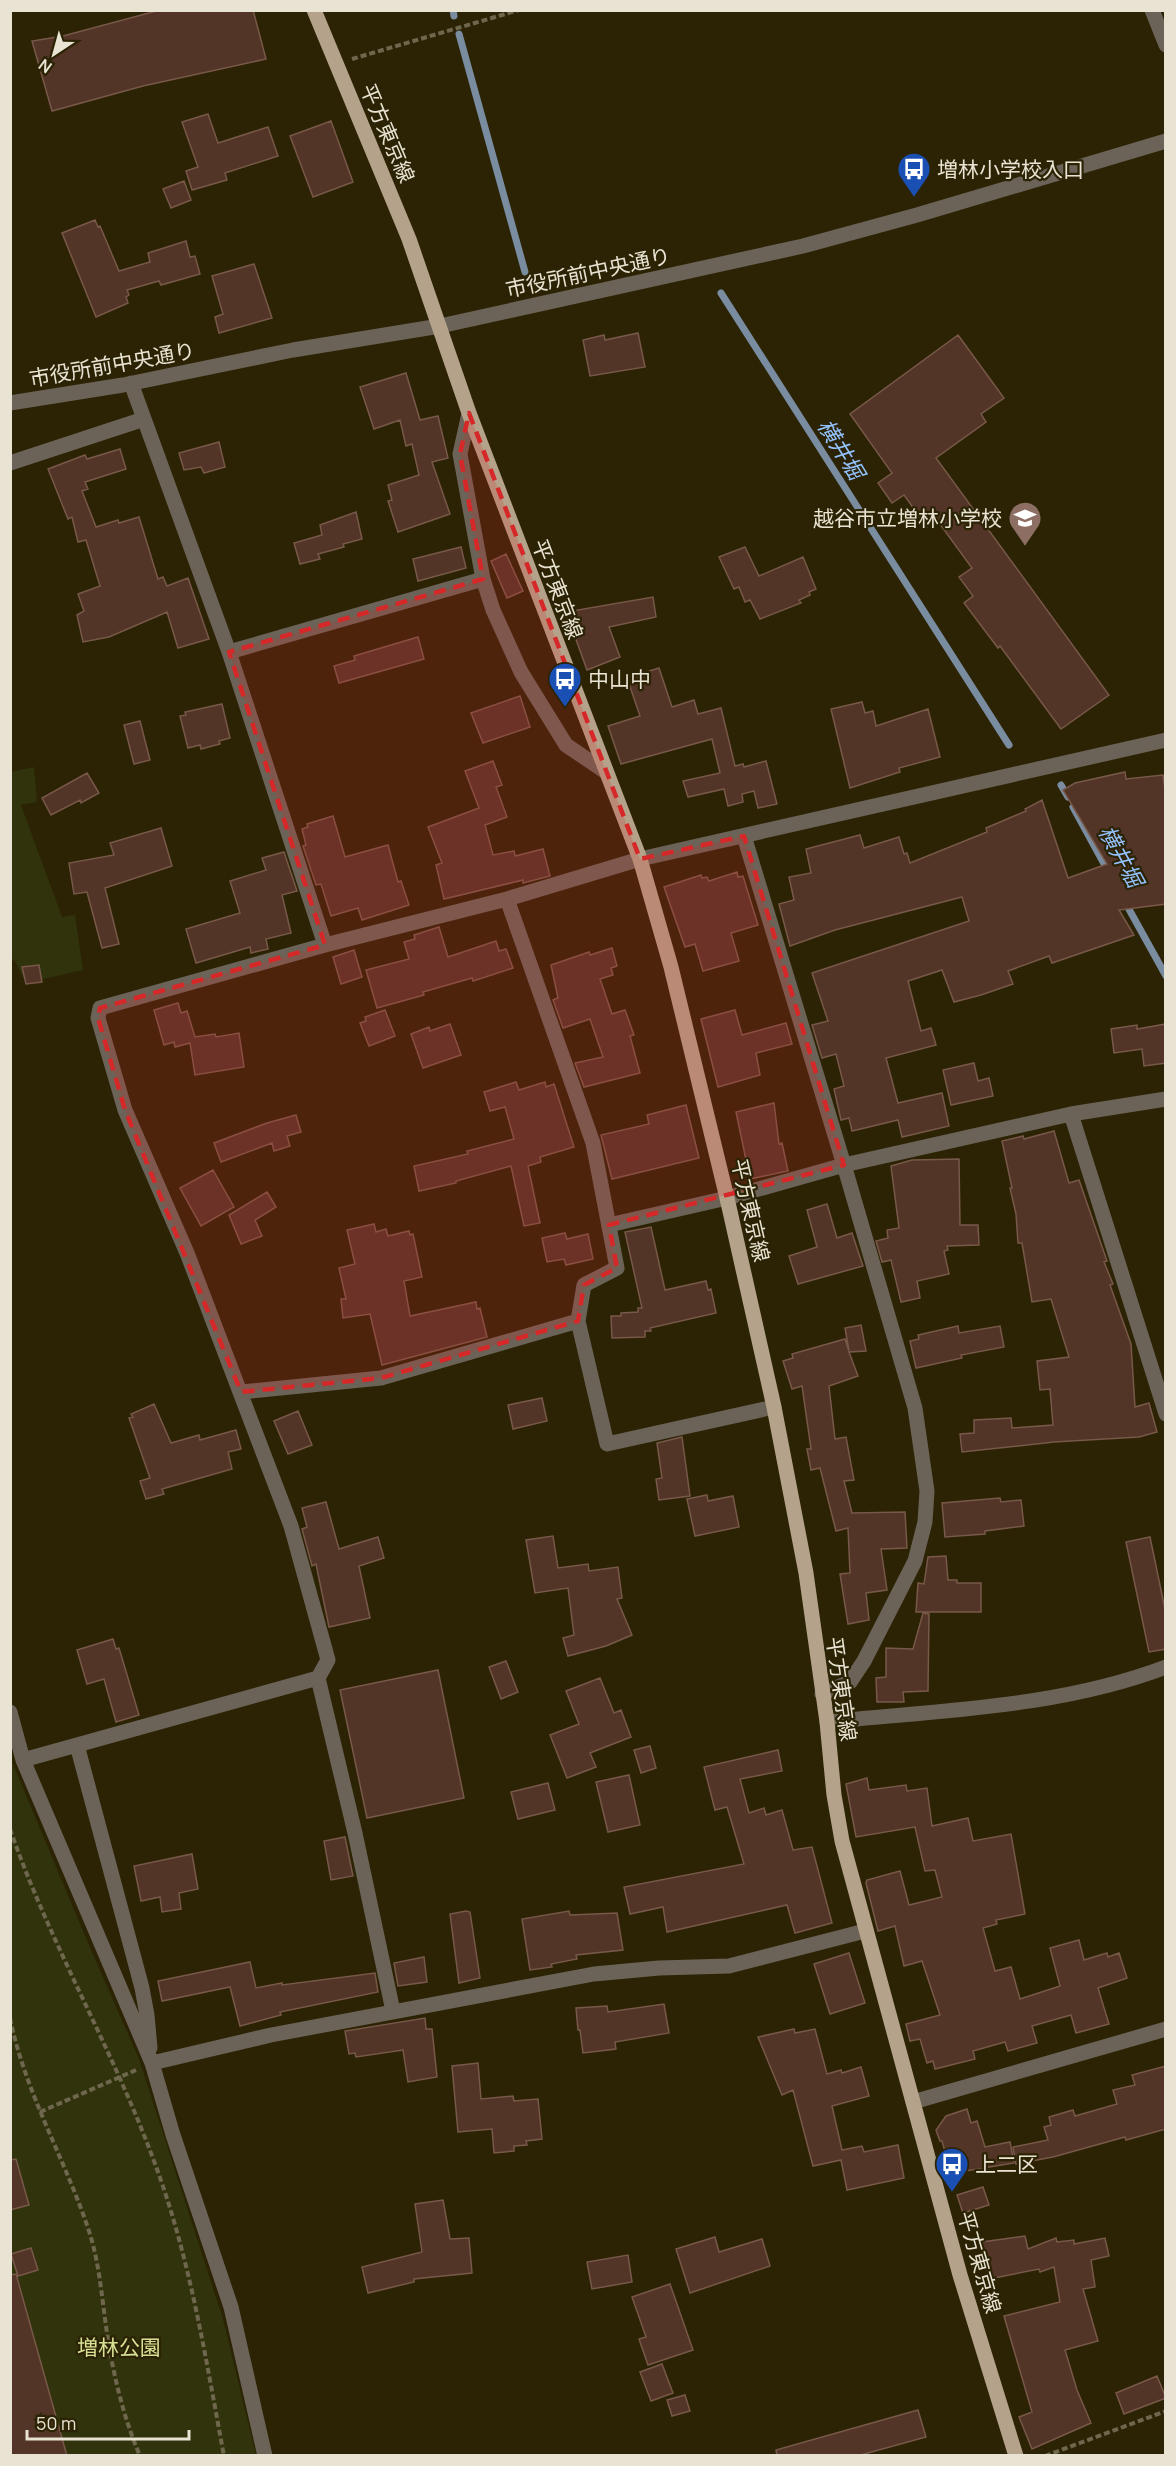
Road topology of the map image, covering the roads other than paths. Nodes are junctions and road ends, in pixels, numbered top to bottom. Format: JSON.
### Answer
{"nodes":[{"id":1,"x":314,"y":10,"type":"edge"},
{"id":2,"x":1152,"y":10,"type":"edge"},
{"id":3,"x":1166,"y":45,"type":"edge"},
{"id":4,"x":1166,"y":141,"type":"edge"},
{"id":5,"x":440,"y":326,"type":"junction"},
{"id":6,"x":131,"y":383,"type":"junction"},
{"id":7,"x":10,"y":403,"type":"edge"},
{"id":8,"x":469,"y":412,"type":"junction"},
{"id":9,"x":144,"y":419,"type":"junction"},
{"id":10,"x":10,"y":463,"type":"edge"},
{"id":11,"x":483,"y":579,"type":"junction"},
{"id":12,"x":229,"y":652,"type":"junction"},
{"id":13,"x":1166,"y":740,"type":"edge"},
{"id":14,"x":606,"y":772,"type":"junction"},
{"id":15,"x":744,"y":836,"type":"junction"},
{"id":16,"x":640,"y":859,"type":"junction"},
{"id":17,"x":507,"y":899,"type":"junction"},
{"id":18,"x":325,"y":945,"type":"junction"},
{"id":19,"x":1166,"y":1099,"type":"edge"},
{"id":20,"x":1071,"y":1114,"type":"junction"},
{"id":21,"x":844,"y":1165,"type":"junction"},
{"id":22,"x":727,"y":1198,"type":"junction"},
{"id":23,"x":609,"y":1225,"type":"junction"},
{"id":24,"x":578,"y":1321,"type":"junction"},
{"id":25,"x":241,"y":1392,"type":"junction"},
{"id":26,"x":774,"y":1407,"type":"junction"},
{"id":27,"x":1166,"y":1414,"type":"edge"},
{"id":28,"x":1166,"y":1666,"type":"edge"},
{"id":29,"x":318,"y":1678,"type":"junction"},
{"id":30,"x":822,"y":1694,"type":"junction"},
{"id":31,"x":10,"y":1712,"type":"edge"},
{"id":32,"x":827,"y":1722,"type":"junction"},
{"id":33,"x":77,"y":1745,"type":"junction"},
{"id":34,"x":23,"y":1760,"type":"junction"},
{"id":35,"x":865,"y":1931,"type":"junction"},
{"id":36,"x":393,"y":2011,"type":"junction"},
{"id":37,"x":1166,"y":2029,"type":"edge"},
{"id":38,"x":152,"y":2063,"type":"junction"},
{"id":39,"x":913,"y":2102,"type":"junction"},
{"id":40,"x":265,"y":2456,"type":"edge"},
{"id":41,"x":1016,"y":2456,"type":"edge"}],
"edges":[{"from":1,"to":5,"type":"main road","name":"平方東京線"},
{"from":2,"to":3,"type":"street"},
{"from":4,"to":5,"type":"street","name":"市役所前中央通り"},
{"from":5,"to":6,"type":"street","name":"市役所前中央通り"},
{"from":5,"to":8,"type":"main road","name":"平方東京線"},
{"from":6,"to":7,"type":"street","name":"市役所前中央通り"},
{"from":6,"to":9,"type":"street"},
{"from":8,"to":11,"type":"street"},
{"from":8,"to":14,"type":"main road","name":"平方東京線"},
{"from":9,"to":10,"type":"street"},
{"from":9,"to":12,"type":"street"},
{"from":11,"to":12,"type":"street"},
{"from":11,"to":14,"type":"street"},
{"from":12,"to":18,"type":"street"},
{"from":13,"to":15,"type":"street"},
{"from":14,"to":16,"type":"main road","name":"平方東京線"},
{"from":15,"to":16,"type":"street"},
{"from":15,"to":21,"type":"street"},
{"from":16,"to":17,"type":"street"},
{"from":16,"to":22,"type":"main road","name":"平方東京線"},
{"from":17,"to":18,"type":"street"},
{"from":17,"to":23,"type":"street"},
{"from":18,"to":25,"type":"street"},
{"from":19,"to":20,"type":"street"},
{"from":20,"to":21,"type":"street"},
{"from":20,"to":27,"type":"street"},
{"from":21,"to":22,"type":"street"},
{"from":21,"to":30,"type":"street"},
{"from":22,"to":23,"type":"street"},
{"from":22,"to":26,"type":"main road","name":"平方東京線"},
{"from":23,"to":24,"type":"street"},
{"from":24,"to":25,"type":"street"},
{"from":24,"to":26,"type":"street"},
{"from":25,"to":29,"type":"street"},
{"from":26,"to":30,"type":"main road","name":"平方東京線"},
{"from":28,"to":32,"type":"street"},
{"from":29,"to":33,"type":"street"},
{"from":29,"to":36,"type":"street"},
{"from":30,"to":32,"type":"main road","name":"平方東京線"},
{"from":31,"to":34,"type":"street"},
{"from":32,"to":35,"type":"main road","name":"平方東京線"},
{"from":33,"to":34,"type":"street"},
{"from":33,"to":38,"type":"street"},
{"from":34,"to":38,"type":"street"},
{"from":35,"to":36,"type":"street"},
{"from":35,"to":39,"type":"main road","name":"平方東京線"},
{"from":36,"to":38,"type":"street"},
{"from":37,"to":39,"type":"street"},
{"from":38,"to":40,"type":"street"},
{"from":39,"to":41,"type":"main road","name":"平方東京線"}]}
